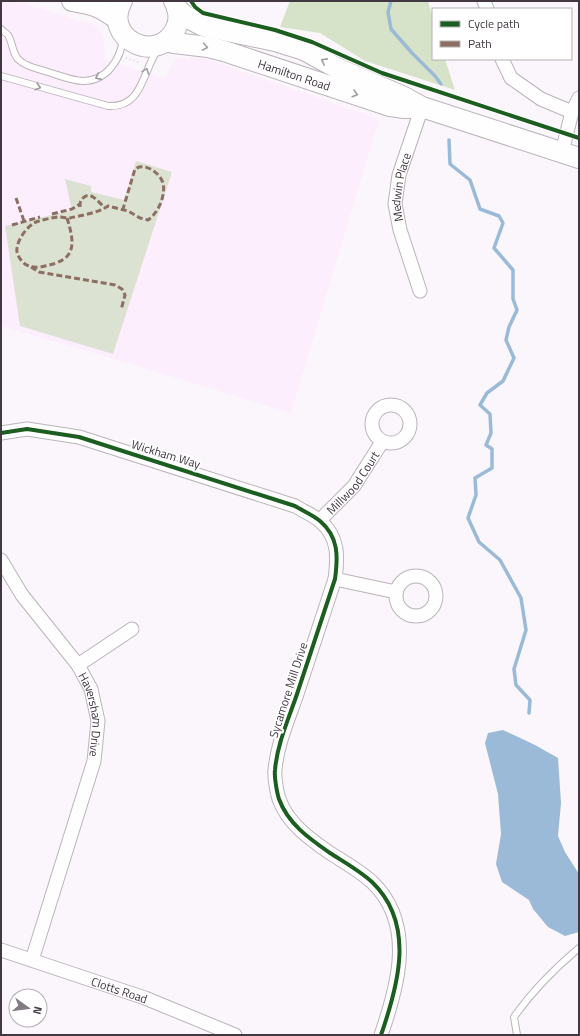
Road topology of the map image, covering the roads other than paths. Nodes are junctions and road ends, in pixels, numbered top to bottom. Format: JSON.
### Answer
{"nodes":[{"id":1,"x":72,"y":1,"type":"edge"},
{"id":2,"x":176,"y":5,"type":"edge"},
{"id":3,"x":121,"y":18,"type":"edge"},
{"id":4,"x":1,"y":29,"type":"edge"},
{"id":5,"x":164,"y":42,"type":"junction"},
{"id":6,"x":502,"y":60,"type":"edge"},
{"id":7,"x":1,"y":76,"type":"edge"},
{"id":8,"x":579,"y":98,"type":"edge"},
{"id":9,"x":422,"y":107,"type":"junction"},
{"id":10,"x":572,"y":112,"type":"junction"},
{"id":11,"x":571,"y":155,"type":"edge"},
{"id":12,"x":420,"y":291,"type":"dead end"},
{"id":13,"x":1,"y":433,"type":"edge"},
{"id":14,"x":382,"y":442,"type":"dead end"},
{"id":15,"x":320,"y":520,"type":"junction"},
{"id":16,"x":1,"y":560,"type":"edge"},
{"id":17,"x":335,"y":580,"type":"junction"},
{"id":18,"x":396,"y":592,"type":"dead end"},
{"id":19,"x":132,"y":629,"type":"dead end"},
{"id":20,"x":78,"y":665,"type":"junction"},
{"id":21,"x":579,"y":948,"type":"edge"},
{"id":22,"x":1,"y":950,"type":"edge"},
{"id":23,"x":32,"y":960,"type":"junction"},
{"id":24,"x":235,"y":1035,"type":"edge"},
{"id":25,"x":381,"y":1035,"type":"edge"},
{"id":26,"x":517,"y":1035,"type":"edge"}],
"edges":[{"from":1,"to":3,"type":"main road"},
{"from":2,"to":5,"type":"main road"},
{"from":9,"to":2,"type":"main road","name":"Hamilton Road","one_way":true},
{"from":3,"to":4,"type":"lane","one_way":true},
{"from":3,"to":5,"type":"main road","name":"Hamilton Road"},
{"from":7,"to":5,"type":"lane","one_way":true},
{"from":5,"to":9,"type":"main road","name":"Hamilton Road","one_way":true},
{"from":6,"to":10,"type":"street"},
{"from":8,"to":10,"type":"street"},
{"from":9,"to":11,"type":"main road","name":"Hamilton Road"},
{"from":9,"to":12,"type":"street","name":"Medwin Place"},
{"from":10,"to":11,"type":"street"},
{"from":13,"to":15,"type":"street","name":"Wickham Way"},
{"from":14,"to":15,"type":"street","name":"Millwood Court"},
{"from":15,"to":17,"type":"street","name":"Sycamore Mill Drive"},
{"from":16,"to":20,"type":"street","name":"Haversham Drive"},
{"from":17,"to":18,"type":"street"},
{"from":17,"to":25,"type":"street","name":"Sycamore Mill Drive"},
{"from":19,"to":20,"type":"street"},
{"from":20,"to":23,"type":"street","name":"Haversham Drive"},
{"from":21,"to":26,"type":"lane"},
{"from":22,"to":23,"type":"street","name":"Clotts Road"},
{"from":23,"to":24,"type":"street","name":"Clotts Road"}]}
